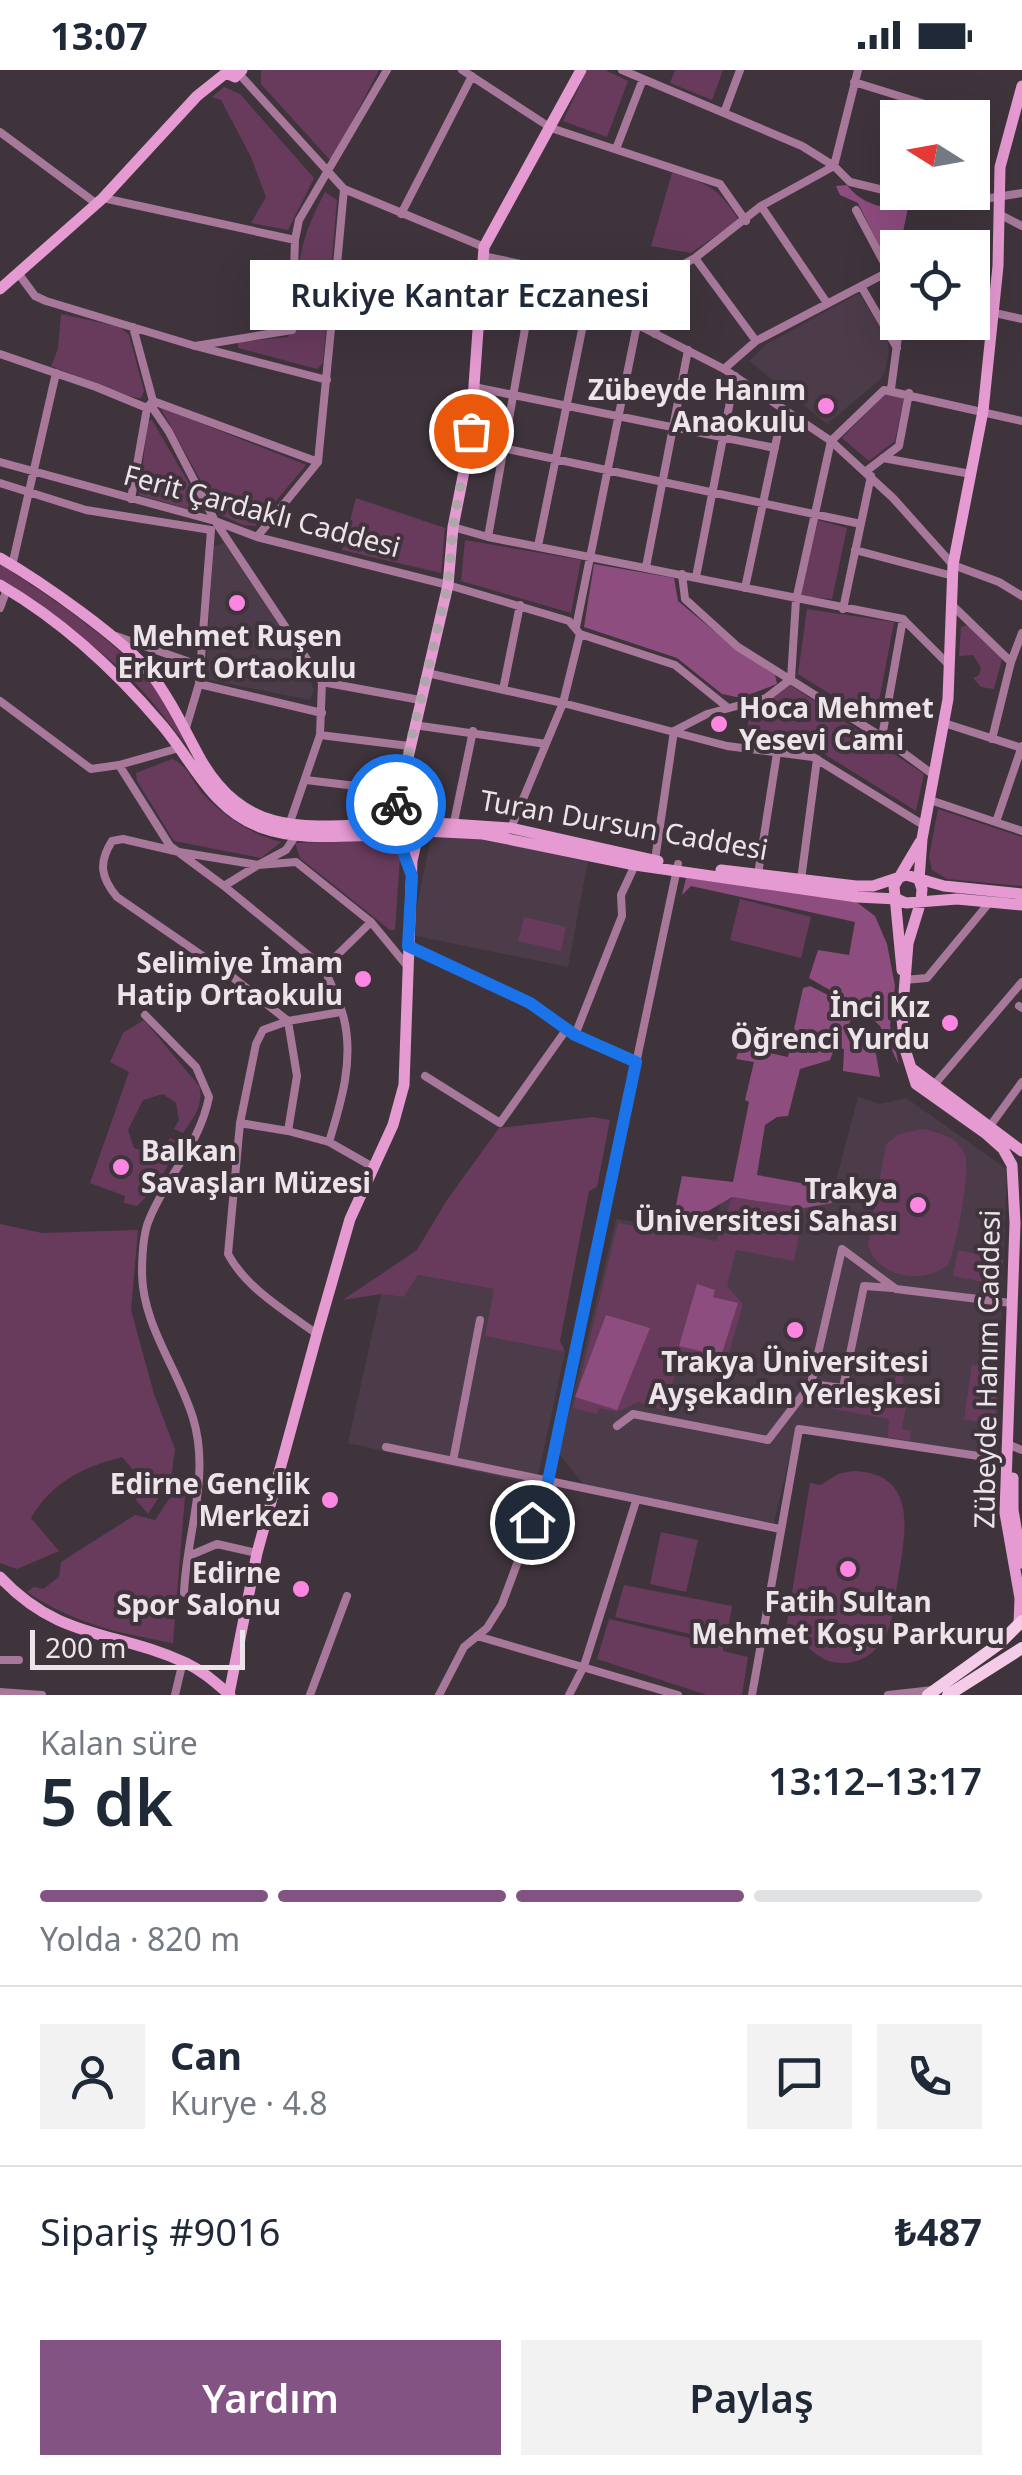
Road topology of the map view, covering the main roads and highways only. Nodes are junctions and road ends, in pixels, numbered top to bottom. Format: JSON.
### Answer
{"nodes":[{"id":1,"x":581,"y":70,"type":"edge"},
{"id":2,"x":233,"y":72,"type":"edge"},
{"id":3,"x":1022,"y":86,"type":"edge"},
{"id":4,"x":1018,"y":112,"type":"edge"},
{"id":5,"x":0,"y":289,"type":"edge"},
{"id":6,"x":0,"y":558,"type":"edge"},
{"id":7,"x":3,"y":587,"type":"edge"},
{"id":8,"x":393,"y":824,"type":"junction"},
{"id":9,"x":290,"y":831,"type":"junction"},
{"id":10,"x":423,"y":831,"type":"junction"},
{"id":11,"x":923,"y":833,"type":"junction"},
{"id":12,"x":406,"y":834,"type":"junction"},
{"id":13,"x":678,"y":868,"type":"junction"},
{"id":14,"x":410,"y":872,"type":"junction"},
{"id":15,"x":898,"y":878,"type":"junction"},
{"id":16,"x":918,"y":880,"type":"junction"},
{"id":17,"x":1022,"y":894,"type":"edge"},
{"id":18,"x":897,"y":899,"type":"junction"},
{"id":19,"x":921,"y":901,"type":"junction"},
{"id":20,"x":1022,"y":905,"type":"edge"},
{"id":21,"x":904,"y":980,"type":"junction"},
{"id":22,"x":911,"y":1068,"type":"junction"},
{"id":23,"x":987,"y":1130,"type":"junction"},
{"id":24,"x":1022,"y":1151,"type":"edge"},
{"id":25,"x":1018,"y":1176,"type":"edge"},
{"id":26,"x":1022,"y":1194,"type":"edge"},
{"id":27,"x":1017,"y":1303,"type":"edge"},
{"id":28,"x":1017,"y":1448,"type":"edge"},
{"id":29,"x":1022,"y":1563,"type":"edge"},
{"id":30,"x":0,"y":1577,"type":"edge"},
{"id":31,"x":1021,"y":1628,"type":"edge"},
{"id":32,"x":1022,"y":1648,"type":"edge"},
{"id":33,"x":937,"y":1693,"type":"edge"},
{"id":34,"x":230,"y":1695,"type":"edge"}],
"edges":[{"from":1,"to":8,"type":"main road"},
{"from":2,"to":5,"type":"main road"},
{"from":3,"to":4,"type":"main road"},
{"from":4,"to":11,"type":"main road"},
{"from":6,"to":9,"type":"main road","name":"Turan Dursun Caddesi"},
{"from":7,"to":9,"type":"main road"},
{"from":8,"to":9,"type":"main road","name":"Turan Dursun Caddesi"},
{"from":8,"to":12,"type":"main road","name":"Turan Dursun Caddesi"},
{"from":8,"to":13,"type":"main road","name":"Turan Dursun Caddesi"},
{"from":8,"to":14,"type":"main road"},
{"from":10,"to":12,"type":"main road","name":"Turan Dursun Caddesi"},
{"from":10,"to":13,"type":"main road","name":"Turan Dursun Caddesi"},
{"from":10,"to":14,"type":"main road"},
{"from":11,"to":15,"type":"main road"},
{"from":11,"to":16,"type":"main road"},
{"from":12,"to":14,"type":"main road"},
{"from":13,"to":15,"type":"main road","name":"Turan Dursun Caddesi"},
{"from":13,"to":18,"type":"main road","name":"Turan Dursun Caddesi"},
{"from":14,"to":34,"type":"main road"},
{"from":15,"to":16,"type":"main road"},
{"from":15,"to":18,"type":"main road"},
{"from":16,"to":17,"type":"main road"},
{"from":16,"to":19,"type":"main road"},
{"from":18,"to":19,"type":"main road"},
{"from":18,"to":21,"type":"main road"},
{"from":19,"to":20,"type":"main road"},
{"from":19,"to":21,"type":"main road"},
{"from":21,"to":22,"type":"main road"},
{"from":22,"to":23,"type":"main road"},
{"from":22,"to":23,"type":"main road"},
{"from":23,"to":24,"type":"main road"},
{"from":23,"to":25,"type":"main road"},
{"from":25,"to":27,"type":"main road","name":"Zübeyde Hanım Caddesi"},
{"from":26,"to":27,"type":"main road","name":"Zübeyde Hanım Caddesi"},
{"from":27,"to":28,"type":"main road","name":"Zübeyde Hanım Caddesi"},
{"from":27,"to":31,"type":"main road","name":"Zübeyde Hanım Caddesi"},
{"from":28,"to":29,"type":"main road","name":"Zübeyde Hanım Caddesi"},
{"from":30,"to":34,"type":"main road"},
{"from":31,"to":33,"type":"main road"},
{"from":32,"to":33,"type":"main road"}]}
